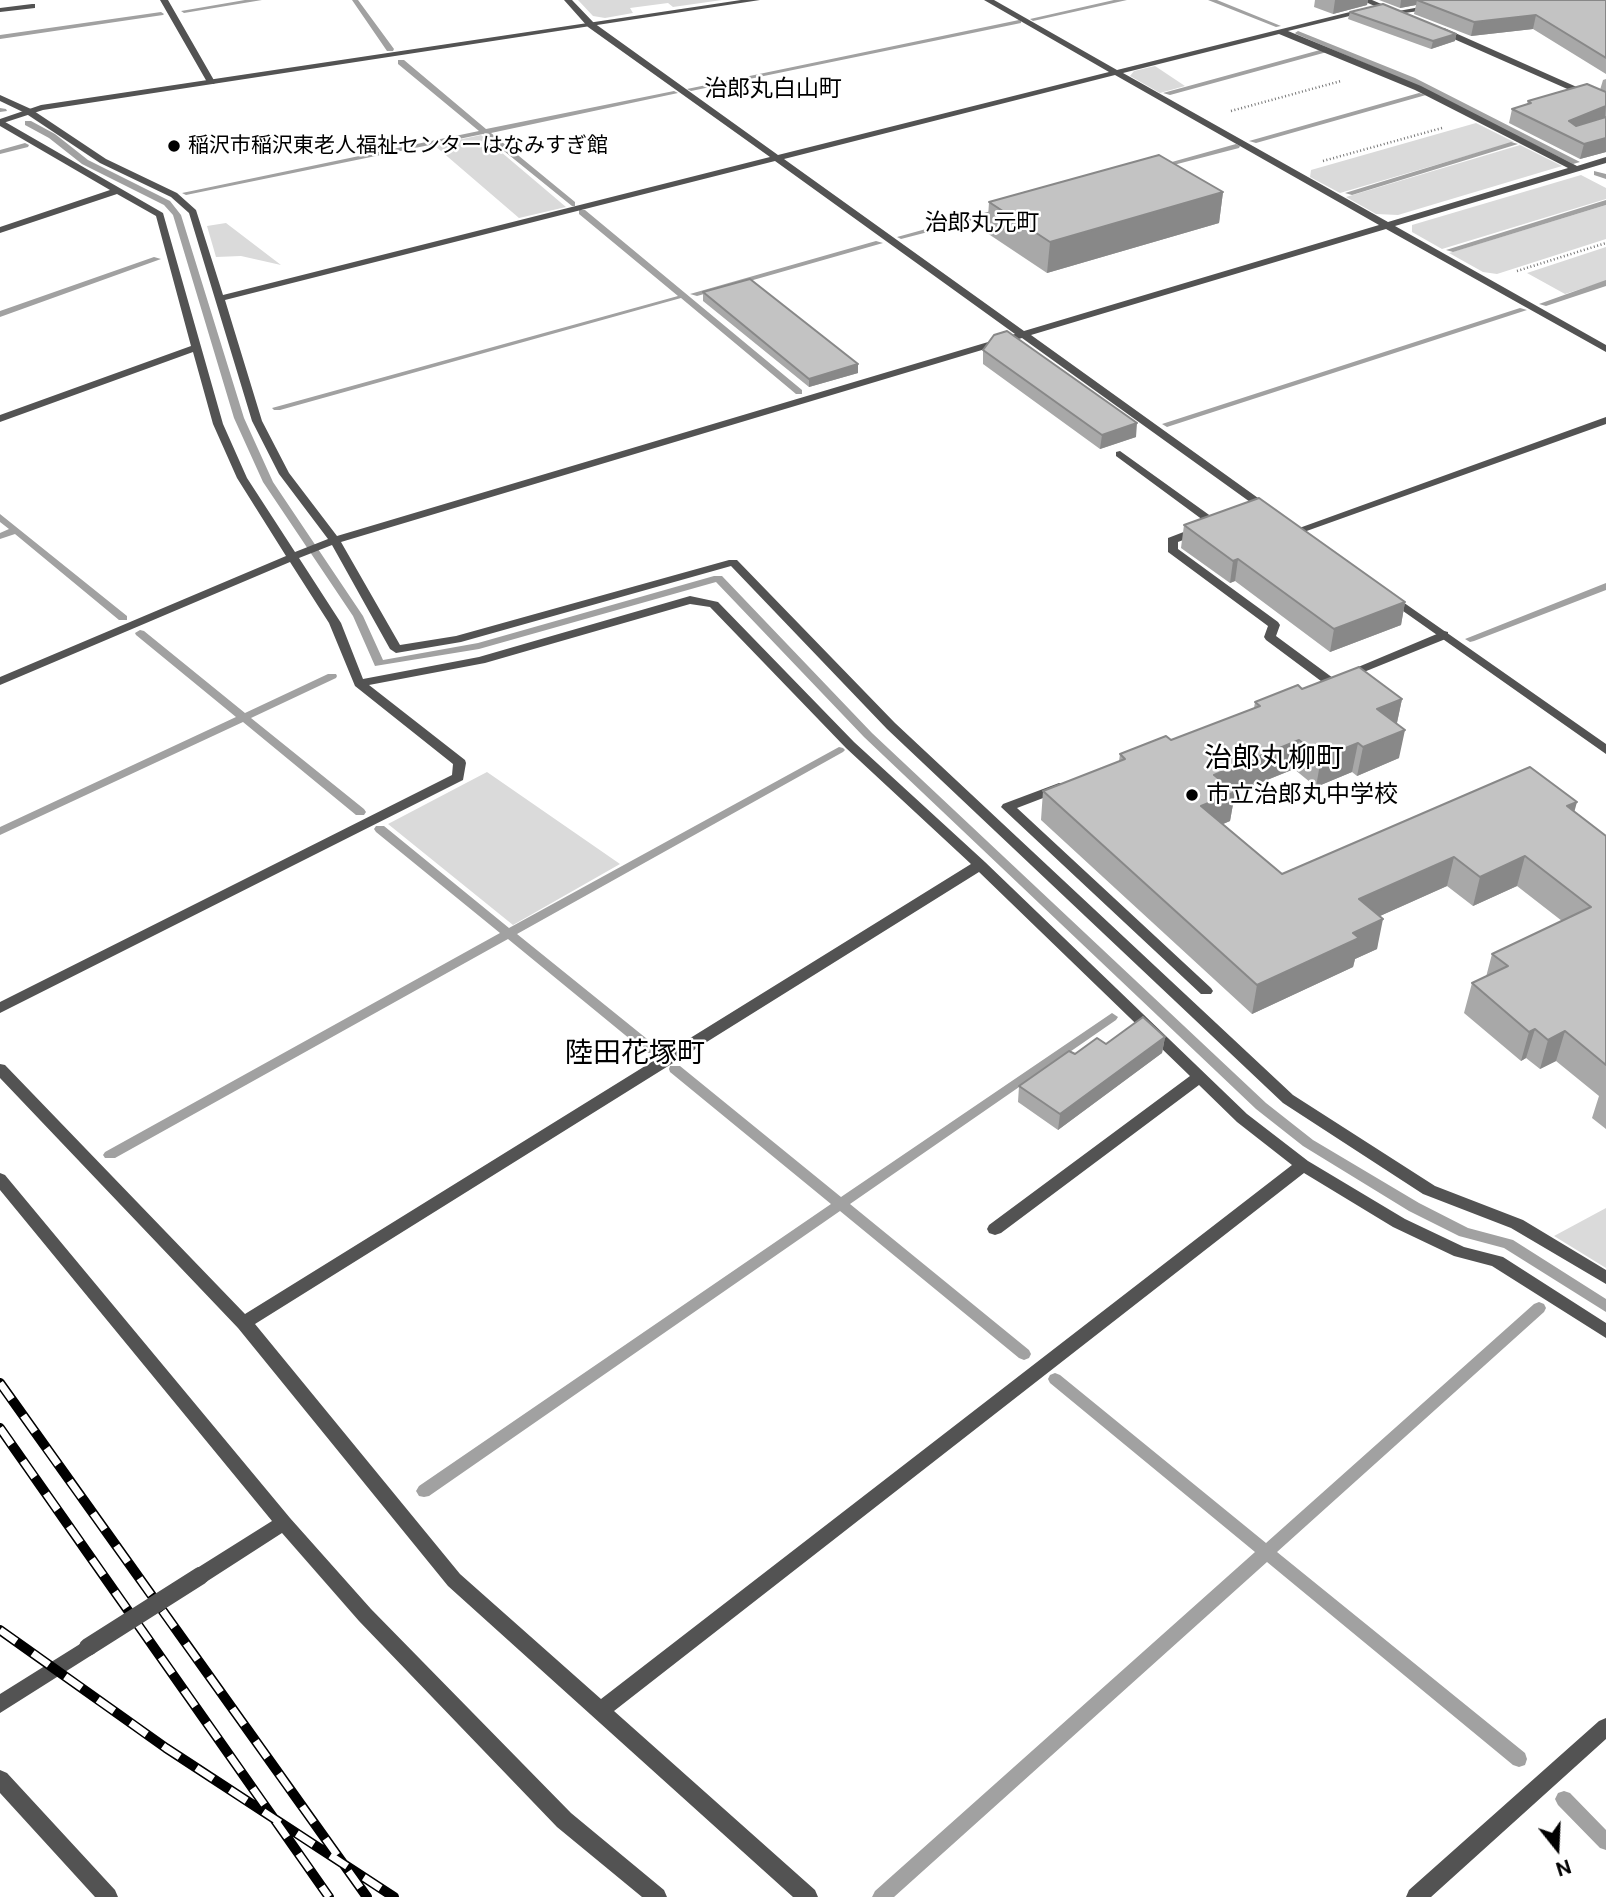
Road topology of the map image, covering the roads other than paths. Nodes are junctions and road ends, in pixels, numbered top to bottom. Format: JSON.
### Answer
{"nodes":[{"id":1,"x":164,"y":0,"type":"edge"},
{"id":2,"x":568,"y":0,"type":"edge"},
{"id":3,"x":756,"y":0,"type":"edge"},
{"id":4,"x":988,"y":0,"type":"edge"},
{"id":5,"x":1365,"y":0,"type":"edge"},
{"id":6,"x":32,"y":6,"type":"dead end"},
{"id":7,"x":1380,"y":6,"type":"junction"},
{"id":8,"x":1437,"y":6,"type":"edge"},
{"id":9,"x":0,"y":10,"type":"edge"},
{"id":10,"x":1396,"y":12,"type":"junction"},
{"id":11,"x":1420,"y":21,"type":"edge"},
{"id":12,"x":591,"y":25,"type":"junction"},
{"id":13,"x":1431,"y":26,"type":"edge"},
{"id":14,"x":1280,"y":31,"type":"junction"},
{"id":15,"x":1116,"y":73,"type":"junction"},
{"id":16,"x":211,"y":82,"type":"junction"},
{"id":17,"x":0,"y":98,"type":"edge"},
{"id":18,"x":1606,"y":103,"type":"edge"},
{"id":19,"x":29,"y":111,"type":"junction"},
{"id":20,"x":0,"y":122,"type":"edge"},
{"id":21,"x":775,"y":159,"type":"junction"},
{"id":22,"x":1606,"y":160,"type":"edge"},
{"id":23,"x":1576,"y":169,"type":"junction"},
{"id":24,"x":116,"y":191,"type":"junction"},
{"id":25,"x":1387,"y":226,"type":"junction"},
{"id":26,"x":0,"y":230,"type":"edge"},
{"id":27,"x":221,"y":298,"type":"junction"},
{"id":28,"x":1021,"y":335,"type":"junction"},
{"id":29,"x":197,"y":346,"type":"junction"},
{"id":30,"x":1606,"y":349,"type":"edge"},
{"id":31,"x":0,"y":419,"type":"edge"},
{"id":32,"x":1606,"y":420,"type":"edge"},
{"id":33,"x":1120,"y":454,"type":"dead end"},
{"id":34,"x":1275,"y":515,"type":"edge"},
{"id":35,"x":1286,"y":523,"type":"edge"},
{"id":36,"x":1297,"y":531,"type":"junction"},
{"id":37,"x":1308,"y":539,"type":"edge"},
{"id":38,"x":331,"y":542,"type":"junction"},
{"id":39,"x":299,"y":553,"type":"junction"},
{"id":40,"x":1376,"y":587,"type":"edge"},
{"id":41,"x":1444,"y":635,"type":"junction"},
{"id":42,"x":0,"y":681,"type":"edge"},
{"id":43,"x":359,"y":683,"type":"junction"},
{"id":44,"x":1606,"y":750,"type":"edge"},
{"id":45,"x":1072,"y":782,"type":"edge"},
{"id":46,"x":980,"y":865,"type":"junction"},
{"id":47,"x":1206,"y":990,"type":"dead end"},
{"id":48,"x":0,"y":1008,"type":"edge"},
{"id":49,"x":0,"y":1069,"type":"edge"},
{"id":50,"x":1199,"y":1077,"type":"junction"},
{"id":51,"x":1303,"y":1165,"type":"junction"},
{"id":52,"x":0,"y":1179,"type":"edge"},
{"id":53,"x":995,"y":1230,"type":"dead end"},
{"id":54,"x":1606,"y":1278,"type":"edge"},
{"id":55,"x":244,"y":1323,"type":"junction"},
{"id":56,"x":1606,"y":1331,"type":"edge"},
{"id":57,"x":284,"y":1523,"type":"junction"},
{"id":58,"x":0,"y":1704,"type":"edge"},
{"id":59,"x":600,"y":1711,"type":"junction"},
{"id":60,"x":1606,"y":1727,"type":"edge"},
{"id":61,"x":0,"y":1779,"type":"edge"},
{"id":62,"x":108,"y":1897,"type":"edge"},
{"id":63,"x":657,"y":1897,"type":"edge"},
{"id":64,"x":808,"y":1897,"type":"edge"},
{"id":65,"x":1416,"y":1897,"type":"edge"}],
"edges":[{"from":1,"to":16,"type":"street"},
{"from":2,"to":12,"type":"street"},
{"from":3,"to":12,"type":"street"},
{"from":4,"to":15,"type":"street"},
{"from":5,"to":7,"type":"street"},
{"from":6,"to":9,"type":"street"},
{"from":7,"to":10,"type":"street"},
{"from":7,"to":14,"type":"street"},
{"from":8,"to":10,"type":"street"},
{"from":10,"to":11,"type":"street"},
{"from":12,"to":16,"type":"street"},
{"from":12,"to":21,"type":"street"},
{"from":13,"to":18,"type":"street"},
{"from":14,"to":15,"type":"street"},
{"from":14,"to":23,"type":"street"},
{"from":15,"to":21,"type":"street"},
{"from":15,"to":25,"type":"street"},
{"from":16,"to":19,"type":"street"},
{"from":17,"to":19,"type":"street"},
{"from":19,"to":20,"type":"street"},
{"from":19,"to":27,"type":"street"},
{"from":20,"to":24,"type":"street"},
{"from":21,"to":27,"type":"street"},
{"from":21,"to":28,"type":"street"},
{"from":22,"to":23,"type":"street"},
{"from":23,"to":25,"type":"street"},
{"from":24,"to":26,"type":"street"},
{"from":24,"to":29,"type":"street"},
{"from":25,"to":28,"type":"street"},
{"from":25,"to":30,"type":"street"},
{"from":27,"to":38,"type":"street"},
{"from":28,"to":34,"type":"street"},
{"from":28,"to":38,"type":"street"},
{"from":29,"to":31,"type":"street"},
{"from":29,"to":39,"type":"street"},
{"from":32,"to":36,"type":"street"},
{"from":33,"to":41,"type":"street"},
{"from":35,"to":36,"type":"street"},
{"from":36,"to":37,"type":"street"},
{"from":38,"to":39,"type":"street"},
{"from":38,"to":54,"type":"street"},
{"from":39,"to":42,"type":"street"},
{"from":39,"to":43,"type":"street"},
{"from":40,"to":41,"type":"street"},
{"from":41,"to":44,"type":"street"},
{"from":43,"to":46,"type":"street"},
{"from":43,"to":48,"type":"street"},
{"from":45,"to":47,"type":"street"},
{"from":46,"to":50,"type":"street"},
{"from":46,"to":55,"type":"street"},
{"from":49,"to":55,"type":"street"},
{"from":50,"to":51,"type":"street"},
{"from":50,"to":53,"type":"street"},
{"from":51,"to":56,"type":"street"},
{"from":51,"to":59,"type":"street"},
{"from":52,"to":57,"type":"street"},
{"from":55,"to":59,"type":"street"},
{"from":57,"to":58,"type":"street","bridge":true},
{"from":57,"to":63,"type":"street"},
{"from":59,"to":64,"type":"street"},
{"from":60,"to":65,"type":"street"},
{"from":61,"to":62,"type":"street"}]}
